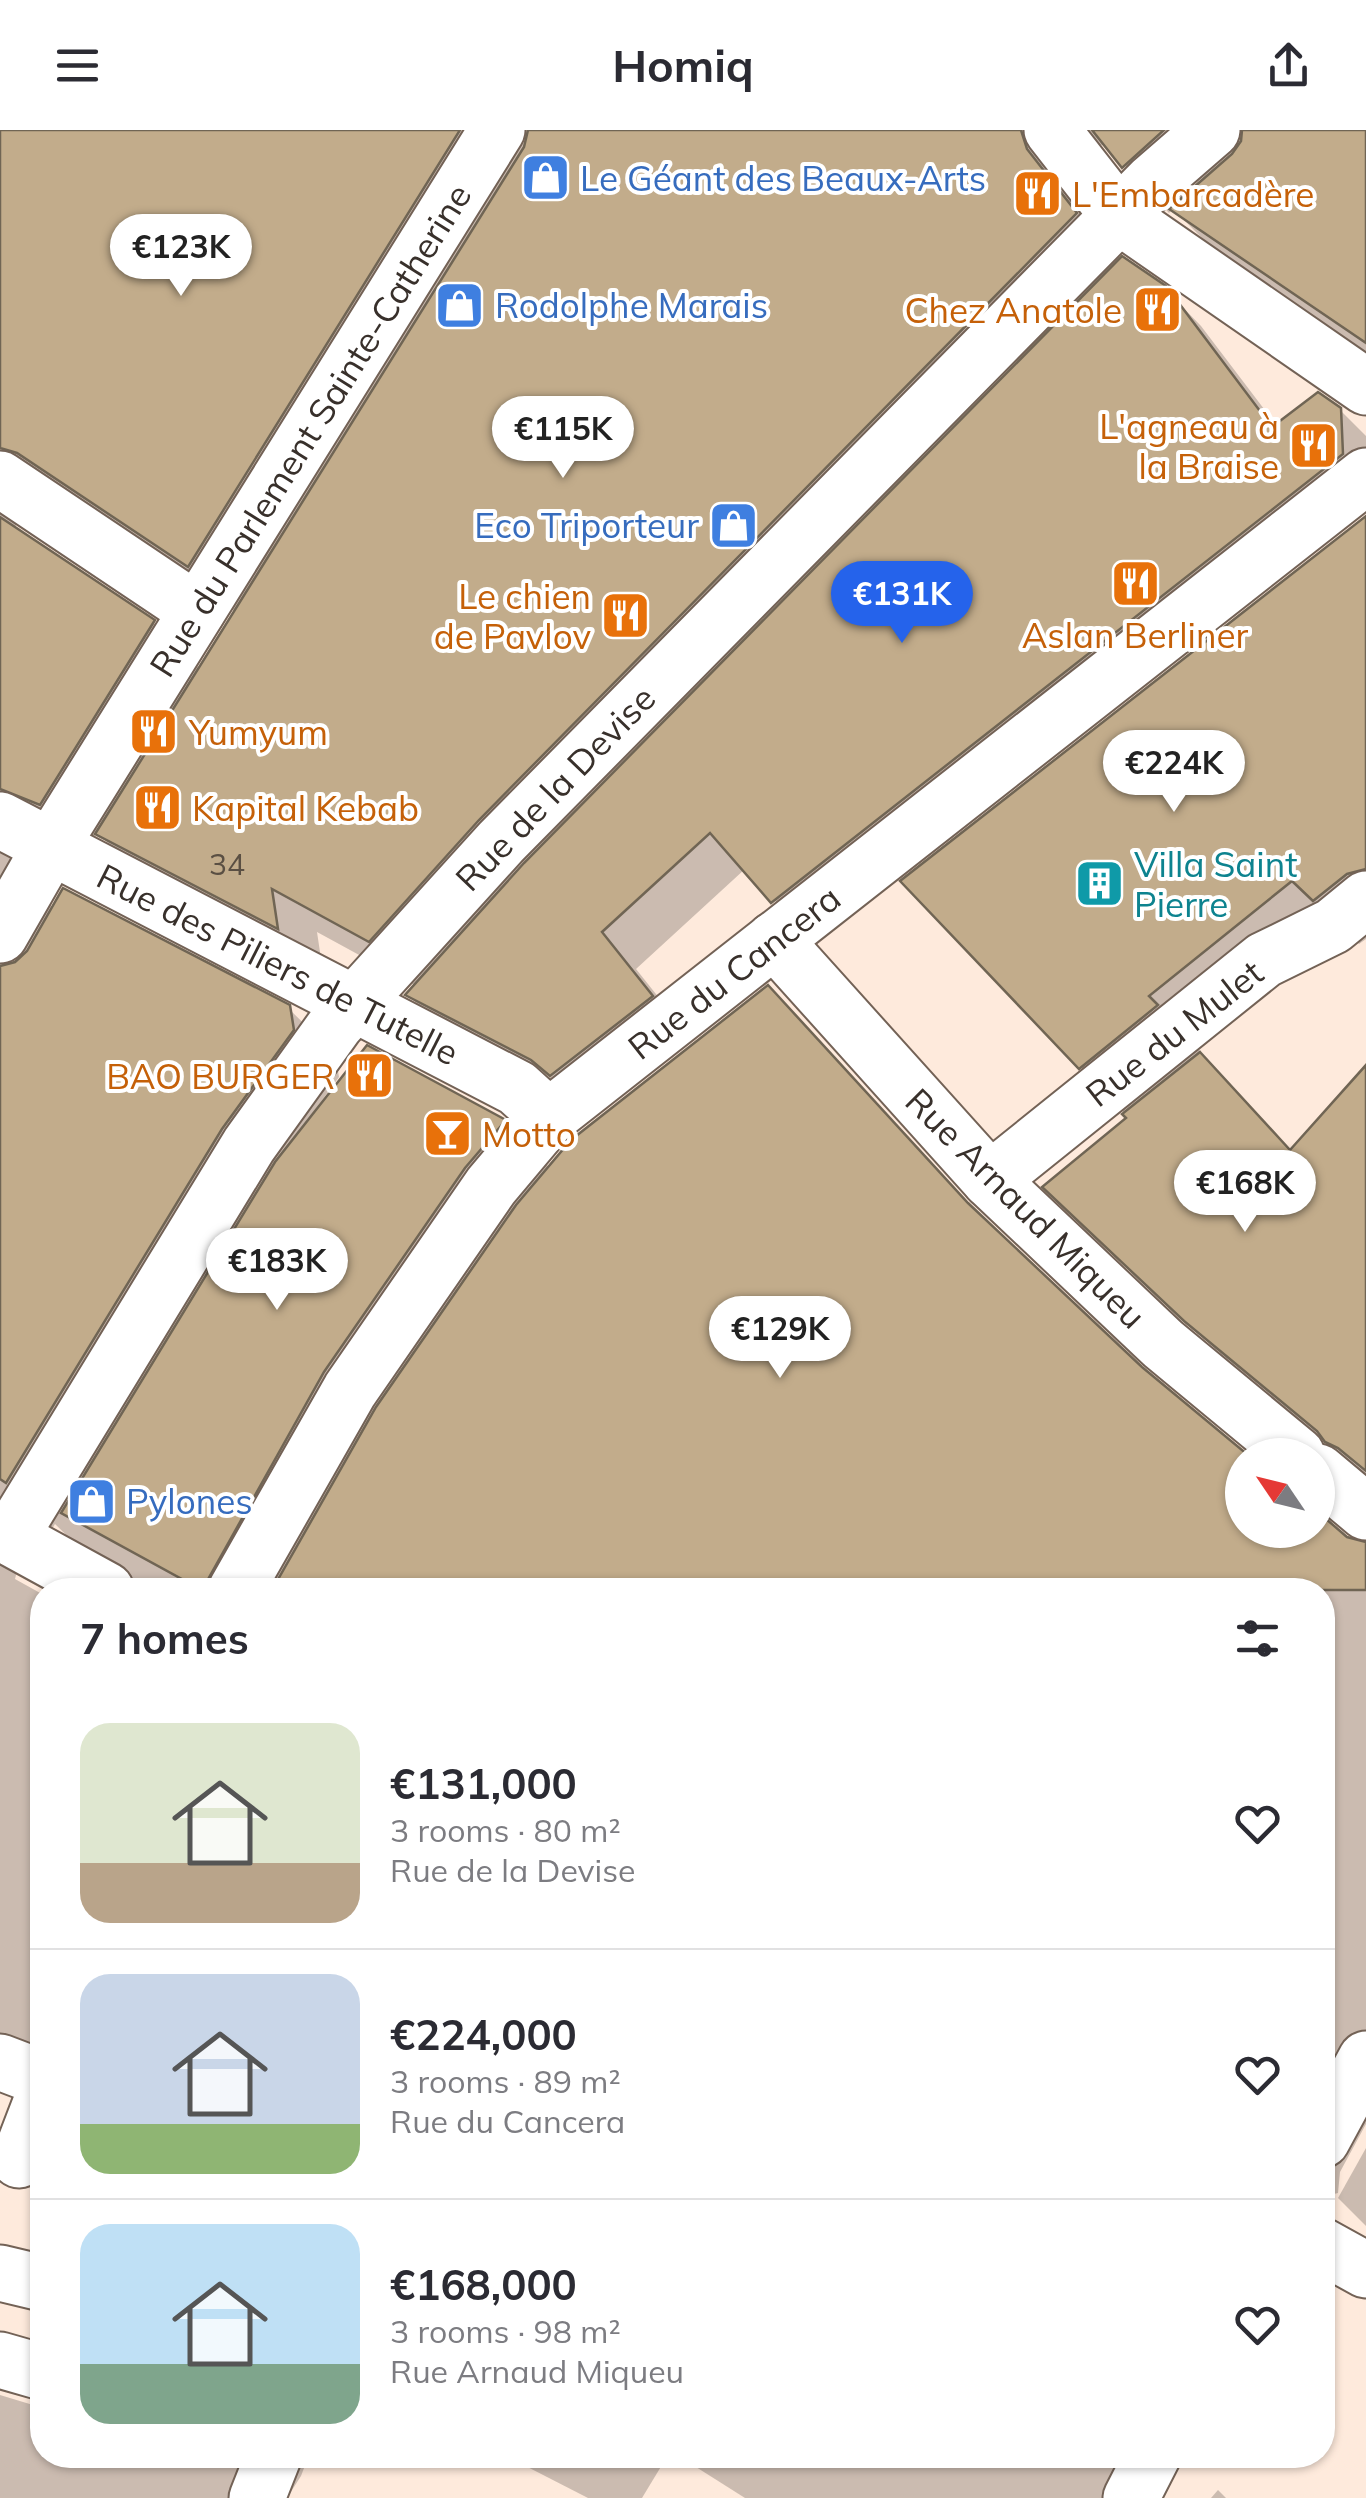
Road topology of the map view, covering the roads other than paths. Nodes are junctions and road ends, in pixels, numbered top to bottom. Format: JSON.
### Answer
{"nodes":[{"id":1,"x":497,"y":130,"type":"edge"},
{"id":2,"x":1052,"y":130,"type":"edge"},
{"id":3,"x":1212,"y":130,"type":"edge"},
{"id":4,"x":1119,"y":216,"type":"junction"},
{"id":5,"x":1366,"y":387,"type":"edge"},
{"id":6,"x":1366,"y":476,"type":"edge"},
{"id":7,"x":0,"y":479,"type":"edge"},
{"id":8,"x":197,"y":611,"type":"junction"},
{"id":9,"x":0,"y":820,"type":"edge"},
{"id":10,"x":51,"y":846,"type":"junction"},
{"id":11,"x":1366,"y":900,"type":"edge"},
{"id":12,"x":0,"y":936,"type":"edge"},
{"id":13,"x":774,"y":940,"type":"junction"},
{"id":14,"x":354,"y":1004,"type":"junction"},
{"id":15,"x":549,"y":1117,"type":"junction"},
{"id":16,"x":990,"y":1180,"type":"junction"},
{"id":17,"x":1276,"y":1438,"type":"edge"},
{"id":18,"x":1335,"y":1486,"type":"edge"},
{"id":19,"x":1366,"y":1512,"type":"edge"},
{"id":20,"x":5,"y":1534,"type":"edge"},
{"id":21,"x":84,"y":1578,"type":"edge"},
{"id":22,"x":243,"y":1578,"type":"edge"},
{"id":23,"x":1366,"y":2059,"type":"edge"},
{"id":24,"x":17,"y":2087,"type":"edge"},
{"id":25,"x":1335,"y":2109,"type":"edge"},
{"id":26,"x":20,"y":2160,"type":"edge"},
{"id":27,"x":1335,"y":2253,"type":"edge"},
{"id":28,"x":1366,"y":2270,"type":"edge"},
{"id":29,"x":0,"y":2273,"type":"edge"},
{"id":30,"x":30,"y":2279,"type":"edge"},
{"id":31,"x":0,"y":2360,"type":"edge"},
{"id":32,"x":30,"y":2369,"type":"edge"},
{"id":33,"x":269,"y":2468,"type":"edge"},
{"id":34,"x":258,"y":2498,"type":"edge"}],
"edges":[{"from":1,"to":8,"type":"street","name":"Rue du Parlement Sainte-Catherine"},
{"from":2,"to":4,"type":"street"},
{"from":3,"to":4,"type":"street","name":"Rue de la Devise"},
{"from":4,"to":5,"type":"street"},
{"from":4,"to":14,"type":"street","name":"Rue de la Devise"},
{"from":6,"to":13,"type":"street","name":"Rue du Cancera"},
{"from":7,"to":8,"type":"street"},
{"from":8,"to":10,"type":"street","name":"Rue du Parlement Sainte-Catherine"},
{"from":9,"to":10,"type":"street","name":"Rue des Piliers de Tutelle"},
{"from":10,"to":12,"type":"street","name":"Rue du Parlement Sainte-Catherine"},
{"from":10,"to":14,"type":"street","name":"Rue des Piliers de Tutelle"},
{"from":11,"to":16,"type":"street","name":"Rue du Mulet"},
{"from":13,"to":15,"type":"street","name":"Rue du Cancera"},
{"from":13,"to":16,"type":"street","name":"Rue Arnaud Miqueu"},
{"from":14,"to":15,"type":"street","name":"Rue des Piliers de Tutelle"},
{"from":14,"to":20,"type":"street","name":"Rue de la Devise"},
{"from":15,"to":22,"type":"street","name":"Rue du Cancera"},
{"from":16,"to":17,"type":"street","name":"Rue Arnaud Miqueu"},
{"from":18,"to":19,"type":"street"},
{"from":20,"to":21,"type":"street"},
{"from":23,"to":25,"type":"street"},
{"from":24,"to":26,"type":"street"},
{"from":27,"to":28,"type":"street"},
{"from":29,"to":30,"type":"street"},
{"from":31,"to":32,"type":"street"},
{"from":33,"to":34,"type":"street"}]}
